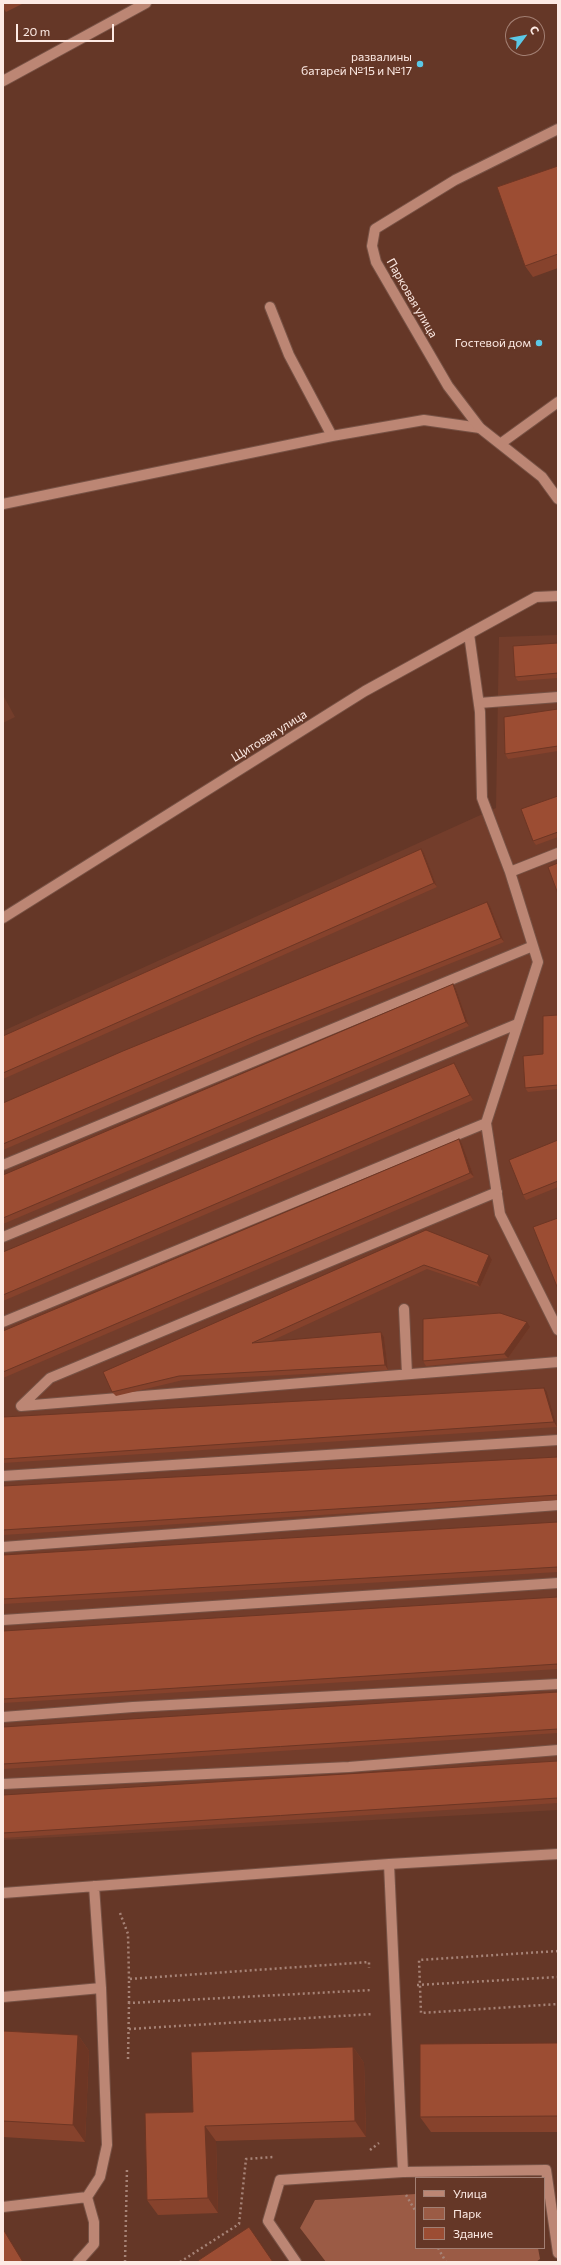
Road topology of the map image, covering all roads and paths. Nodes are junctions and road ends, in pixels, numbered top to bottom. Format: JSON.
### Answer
{"nodes":[{"id":1,"x":146,"y":3,"type":"edge"},
{"id":2,"x":3,"y":81,"type":"edge"},
{"id":3,"x":558,"y":129,"type":"edge"},
{"id":4,"x":270,"y":306,"type":"dead end"},
{"id":5,"x":558,"y":402,"type":"edge"},
{"id":6,"x":480,"y":428,"type":"junction"},
{"id":7,"x":332,"y":436,"type":"junction"},
{"id":8,"x":500,"y":444,"type":"junction"},
{"id":9,"x":558,"y":499,"type":"edge"},
{"id":10,"x":3,"y":504,"type":"edge"},
{"id":11,"x":558,"y":596,"type":"edge"},
{"id":12,"x":469,"y":634,"type":"junction"},
{"id":13,"x":558,"y":697,"type":"edge"},
{"id":14,"x":479,"y":703,"type":"junction"},
{"id":15,"x":558,"y":853,"type":"edge"},
{"id":16,"x":510,"y":872,"type":"junction"},
{"id":17,"x":3,"y":918,"type":"edge"},
{"id":18,"x":533,"y":946,"type":"junction"},
{"id":19,"x":517,"y":1024,"type":"junction"},
{"id":20,"x":486,"y":1123,"type":"junction"},
{"id":21,"x":3,"y":1164,"type":"edge"},
{"id":22,"x":497,"y":1192,"type":"junction"},
{"id":23,"x":3,"y":1237,"type":"edge"},
{"id":24,"x":404,"y":1309,"type":"dead end"},
{"id":25,"x":3,"y":1322,"type":"edge"},
{"id":26,"x":558,"y":1330,"type":"edge"},
{"id":27,"x":558,"y":1362,"type":"edge"},
{"id":28,"x":407,"y":1374,"type":"junction"},
{"id":29,"x":558,"y":1440,"type":"edge"},
{"id":30,"x":3,"y":1476,"type":"edge"},
{"id":31,"x":558,"y":1505,"type":"edge"},
{"id":32,"x":3,"y":1547,"type":"edge"},
{"id":33,"x":558,"y":1583,"type":"edge"},
{"id":34,"x":3,"y":1620,"type":"edge"},
{"id":35,"x":558,"y":1684,"type":"edge"},
{"id":36,"x":3,"y":1717,"type":"edge"},
{"id":37,"x":558,"y":1750,"type":"edge"},
{"id":38,"x":3,"y":1784,"type":"edge"},
{"id":39,"x":558,"y":1854,"type":"edge"},
{"id":40,"x":389,"y":1864,"type":"junction"},
{"id":41,"x":94,"y":1886,"type":"junction"},
{"id":42,"x":3,"y":1893,"type":"edge"},
{"id":43,"x":558,"y":1951,"type":"edge"},
{"id":44,"x":369,"y":1969,"type":"dead end"},
{"id":45,"x":558,"y":1976,"type":"edge"},
{"id":46,"x":371,"y":1983,"type":"dead end"},
{"id":47,"x":420,"y":1985,"type":"junction"},
{"id":48,"x":395,"y":1987,"type":"junction"},
{"id":49,"x":101,"y":1988,"type":"junction"},
{"id":50,"x":371,"y":1990,"type":"junction"},
{"id":51,"x":3,"y":1998,"type":"edge"},
{"id":52,"x":372,"y":1998,"type":"dead end"},
{"id":53,"x":129,"y":2003,"type":"junction"},
{"id":54,"x":558,"y":2004,"type":"edge"},
{"id":55,"x":372,"y":2006,"type":"dead end"},
{"id":56,"x":373,"y":2014,"type":"junction"},
{"id":57,"x":373,"y":2022,"type":"dead end"},
{"id":58,"x":129,"y":2030,"type":"junction"},
{"id":59,"x":128,"y":2060,"type":"dead end"},
{"id":60,"x":381,"y":2142,"type":"dead end"},
{"id":61,"x":369,"y":2152,"type":"dead end"},
{"id":62,"x":277,"y":2157,"type":"dead end"},
{"id":63,"x":127,"y":2161,"type":"dead end"},
{"id":64,"x":403,"y":2172,"type":"junction"},
{"id":65,"x":87,"y":2197,"type":"junction"},
{"id":66,"x":3,"y":2207,"type":"edge"},
{"id":67,"x":439,"y":2249,"type":"edge"},
{"id":68,"x":558,"y":2253,"type":"edge"},
{"id":69,"x":78,"y":2262,"type":"edge"},
{"id":70,"x":125,"y":2262,"type":"edge"},
{"id":71,"x":180,"y":2262,"type":"edge"},
{"id":72,"x":296,"y":2262,"type":"edge"},
{"id":73,"x":446,"y":2262,"type":"edge"}],
"edges":[{"from":1,"to":2,"type":"street"},
{"from":3,"to":6,"type":"street","name":"Парковая улица"},
{"from":4,"to":7,"type":"street"},
{"from":5,"to":8,"type":"street"},
{"from":6,"to":7,"type":"street"},
{"from":6,"to":8,"type":"street","name":"Парковая улица"},
{"from":7,"to":10,"type":"street"},
{"from":8,"to":9,"type":"street","name":"Парковая улица"},
{"from":11,"to":12,"type":"street","name":"Щитовая улица"},
{"from":12,"to":14,"type":"street"},
{"from":12,"to":17,"type":"street","name":"Щитовая улица"},
{"from":13,"to":14,"type":"street"},
{"from":14,"to":16,"type":"street"},
{"from":15,"to":16,"type":"street"},
{"from":16,"to":18,"type":"street"},
{"from":18,"to":19,"type":"street"},
{"from":18,"to":21,"type":"street"},
{"from":19,"to":20,"type":"street"},
{"from":19,"to":23,"type":"street"},
{"from":20,"to":22,"type":"street"},
{"from":20,"to":25,"type":"street"},
{"from":22,"to":26,"type":"street"},
{"from":22,"to":28,"type":"street"},
{"from":24,"to":28,"type":"street"},
{"from":27,"to":28,"type":"street"},
{"from":29,"to":30,"type":"street"},
{"from":31,"to":32,"type":"street"},
{"from":33,"to":34,"type":"street"},
{"from":35,"to":36,"type":"street"},
{"from":37,"to":38,"type":"street"},
{"from":39,"to":40,"type":"street"},
{"from":40,"to":41,"type":"street"},
{"from":40,"to":48,"type":"street"},
{"from":41,"to":42,"type":"street"},
{"from":41,"to":49,"type":"street"},
{"from":43,"to":47,"type":"path"},
{"from":44,"to":53,"type":"path"},
{"from":45,"to":47,"type":"path"},
{"from":46,"to":50,"type":"path"},
{"from":47,"to":48,"type":"path"},
{"from":47,"to":54,"type":"path"},
{"from":48,"to":50,"type":"path"},
{"from":48,"to":64,"type":"street"},
{"from":49,"to":51,"type":"street"},
{"from":49,"to":65,"type":"street"},
{"from":50,"to":52,"type":"path"},
{"from":50,"to":53,"type":"path"},
{"from":53,"to":58,"type":"path"},
{"from":55,"to":56,"type":"path"},
{"from":56,"to":57,"type":"path"},
{"from":56,"to":58,"type":"path"},
{"from":58,"to":59,"type":"path"},
{"from":60,"to":61,"type":"path"},
{"from":62,"to":71,"type":"path"},
{"from":63,"to":70,"type":"path"},
{"from":64,"to":68,"type":"street"},
{"from":64,"to":72,"type":"street"},
{"from":65,"to":66,"type":"street"},
{"from":65,"to":69,"type":"street"},
{"from":67,"to":73,"type":"path"}]}
